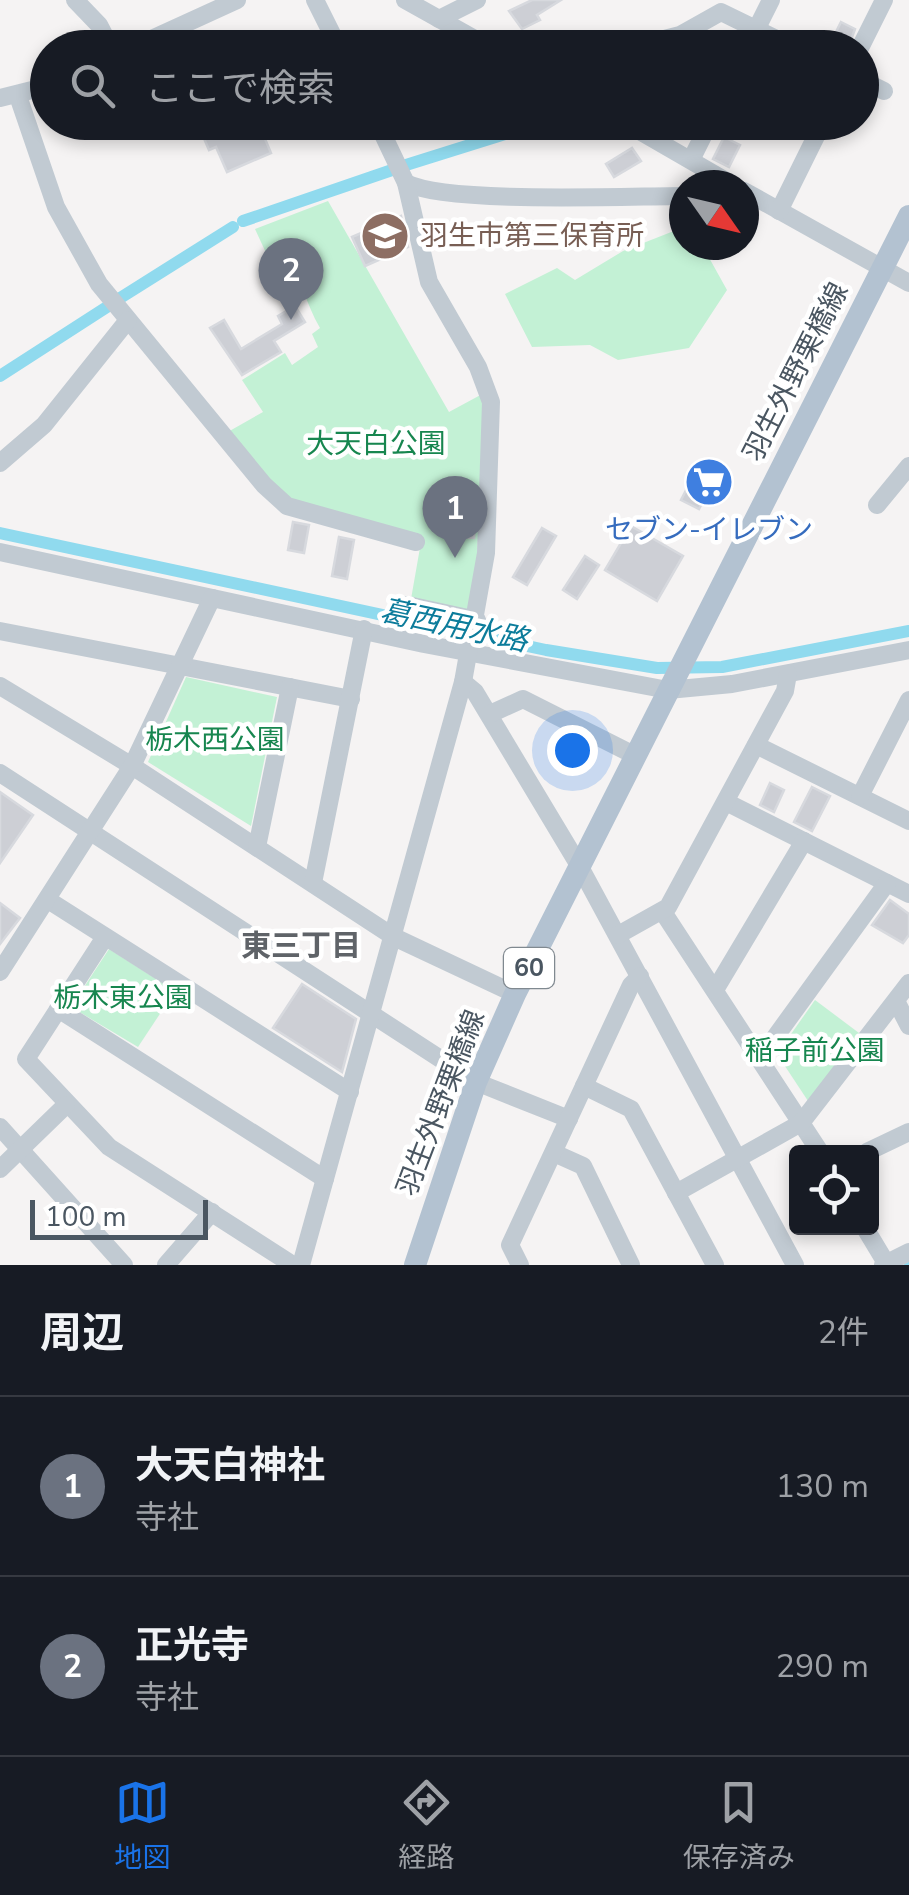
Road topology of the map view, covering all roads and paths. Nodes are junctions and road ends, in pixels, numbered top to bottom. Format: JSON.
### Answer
{"nodes":[{"id":1,"x":74,"y":0,"type":"edge"},
{"id":2,"x":237,"y":0,"type":"edge"},
{"id":3,"x":315,"y":0,"type":"edge"},
{"id":4,"x":406,"y":0,"type":"edge"},
{"id":5,"x":477,"y":0,"type":"edge"},
{"id":6,"x":771,"y":0,"type":"edge"},
{"id":7,"x":884,"y":0,"type":"edge"},
{"id":8,"x":439,"y":19,"type":"junction"},
{"id":9,"x":756,"y":29,"type":"joint"},
{"id":10,"x":101,"y":30,"type":"edge"},
{"id":11,"x":171,"y":30,"type":"edge"},
{"id":12,"x":330,"y":30,"type":"edge"},
{"id":13,"x":458,"y":30,"type":"edge"},
{"id":14,"x":690,"y":30,"type":"edge"},
{"id":15,"x":869,"y":30,"type":"edge"},
{"id":16,"x":879,"y":88,"type":"edge"},
{"id":17,"x":884,"y":91,"type":"dead end"},
{"id":18,"x":9,"y":97,"type":"edge"},
{"id":19,"x":386,"y":140,"type":"edge"},
{"id":20,"x":656,"y":140,"type":"edge"},
{"id":21,"x":701,"y":140,"type":"edge"},
{"id":22,"x":814,"y":140,"type":"edge"},
{"id":23,"x":691,"y":160,"type":"junction"},
{"id":24,"x":708,"y":170,"type":"edge"},
{"id":25,"x":402,"y":174,"type":"junction"},
{"id":26,"x":669,"y":196,"type":"edge"},
{"id":27,"x":759,"y":199,"type":"edge"},
{"id":28,"x":779,"y":210,"type":"junction"},
{"id":29,"x":909,"y":216,"type":"edge"},
{"id":30,"x":882,"y":270,"type":"junction"},
{"id":31,"x":909,"y":284,"type":"edge"},
{"id":32,"x":128,"y":320,"type":"junction"},
{"id":33,"x":0,"y":463,"type":"edge"},
{"id":34,"x":909,"y":466,"type":"edge"},
{"id":35,"x":877,"y":504,"type":"dead end"},
{"id":36,"x":416,"y":542,"type":"dead end"},
{"id":37,"x":0,"y":554,"type":"edge"},
{"id":38,"x":212,"y":598,"type":"junction"},
{"id":39,"x":408,"y":605,"type":"dead end"},
{"id":40,"x":477,"y":622,"type":"junction"},
{"id":41,"x":364,"y":629,"type":"junction"},
{"id":42,"x":0,"y":631,"type":"edge"},
{"id":43,"x":471,"y":650,"type":"junction"},
{"id":44,"x":909,"y":650,"type":"edge"},
{"id":45,"x":180,"y":666,"type":"junction"},
{"id":46,"x":788,"y":674,"type":"junction"},
{"id":47,"x":463,"y":682,"type":"junction"},
{"id":48,"x":0,"y":686,"type":"edge"},
{"id":49,"x":670,"y":687,"type":"junction"},
{"id":50,"x":290,"y":688,"type":"junction"},
{"id":51,"x":351,"y":700,"type":"junction"},
{"id":52,"x":909,"y":700,"type":"edge"},
{"id":53,"x":490,"y":714,"type":"junction"},
{"id":54,"x":756,"y":745,"type":"junction"},
{"id":55,"x":636,"y":756,"type":"junction"},
{"id":56,"x":132,"y":766,"type":"junction"},
{"id":57,"x":0,"y":773,"type":"edge"},
{"id":58,"x":860,"y":796,"type":"junction"},
{"id":59,"x":726,"y":802,"type":"junction"},
{"id":60,"x":909,"y":821,"type":"edge"},
{"id":61,"x":92,"y":832,"type":"junction"},
{"id":62,"x":804,"y":841,"type":"junction"},
{"id":63,"x":257,"y":847,"type":"junction"},
{"id":64,"x":580,"y":867,"type":"junction"},
{"id":65,"x":313,"y":883,"type":"junction"},
{"id":66,"x":888,"y":883,"type":"junction"},
{"id":67,"x":909,"y":894,"type":"edge"},
{"id":68,"x":48,"y":900,"type":"junction"},
{"id":69,"x":663,"y":912,"type":"junction"},
{"id":70,"x":618,"y":935,"type":"junction"},
{"id":71,"x":104,"y":937,"type":"junction"},
{"id":72,"x":394,"y":937,"type":"junction"},
{"id":73,"x":0,"y":972,"type":"edge"},
{"id":74,"x":640,"y":976,"type":"junction"},
{"id":75,"x":909,"y":984,"type":"edge"},
{"id":76,"x":714,"y":990,"type":"junction"},
{"id":77,"x":516,"y":994,"type":"junction"},
{"id":78,"x":896,"y":1000,"type":"junction"},
{"id":79,"x":58,"y":1009,"type":"junction"},
{"id":80,"x":372,"y":1014,"type":"junction"},
{"id":81,"x":909,"y":1026,"type":"edge"},
{"id":82,"x":760,"y":1058,"type":"junction"},
{"id":83,"x":476,"y":1082,"type":"junction"},
{"id":84,"x":584,"y":1086,"type":"junction"},
{"id":85,"x":350,"y":1092,"type":"junction"},
{"id":86,"x":66,"y":1105,"type":"junction"},
{"id":87,"x":569,"y":1119,"type":"junction"},
{"id":88,"x":801,"y":1123,"type":"junction"},
{"id":89,"x":0,"y":1127,"type":"edge"},
{"id":90,"x":909,"y":1132,"type":"edge"},
{"id":91,"x":815,"y":1145,"type":"edge"},
{"id":92,"x":879,"y":1146,"type":"edge"},
{"id":93,"x":18,"y":1148,"type":"junction"},
{"id":94,"x":554,"y":1154,"type":"junction"},
{"id":95,"x":738,"y":1158,"type":"junction"},
{"id":96,"x":0,"y":1168,"type":"edge"},
{"id":97,"x":325,"y":1180,"type":"junction"},
{"id":98,"x":676,"y":1193,"type":"junction"},
{"id":99,"x":212,"y":1212,"type":"junction"},
{"id":100,"x":869,"y":1235,"type":"edge"},
{"id":101,"x":909,"y":1252,"type":"edge"},
{"id":102,"x":707,"y":1262,"type":"edge"},
{"id":103,"x":884,"y":1264,"type":"edge"},
{"id":104,"x":124,"y":1265,"type":"edge"},
{"id":105,"x":166,"y":1265,"type":"edge"},
{"id":106,"x":297,"y":1265,"type":"edge"},
{"id":107,"x":415,"y":1265,"type":"edge"},
{"id":108,"x":520,"y":1265,"type":"edge"},
{"id":109,"x":631,"y":1265,"type":"edge"},
{"id":110,"x":796,"y":1265,"type":"edge"}],
"edges":[{"from":1,"to":10,"type":"street"},
{"from":2,"to":11,"type":"street"},
{"from":3,"to":12,"type":"street"},
{"from":4,"to":8,"type":"street"},
{"from":5,"to":8,"type":"street"},
{"from":6,"to":9,"type":"street"},
{"from":7,"to":15,"type":"street"},
{"from":8,"to":13,"type":"street"},
{"from":9,"to":14,"type":"street"},
{"from":16,"to":17,"type":"street"},
{"from":18,"to":32,"type":"street"},
{"from":19,"to":25,"type":"street"},
{"from":20,"to":23,"type":"street"},
{"from":21,"to":23,"type":"street"},
{"from":22,"to":28,"type":"street"},
{"from":23,"to":24,"type":"street"},
{"from":25,"to":26,"type":"street"},
{"from":25,"to":40,"type":"street"},
{"from":27,"to":28,"type":"street"},
{"from":28,"to":30,"type":"street"},
{"from":29,"to":30,"type":"main road","name":"羽生外野栗橋線","number":"60"},
{"from":30,"to":31,"type":"street"},
{"from":30,"to":49,"type":"main road","name":"羽生外野栗橋線","number":"60"},
{"from":32,"to":33,"type":"street"},
{"from":32,"to":36,"type":"street"},
{"from":34,"to":35,"type":"street"},
{"from":37,"to":38,"type":"street"},
{"from":38,"to":41,"type":"street"},
{"from":38,"to":45,"type":"street"},
{"from":39,"to":40,"type":"street"},
{"from":40,"to":43,"type":"street"},
{"from":41,"to":43,"type":"street"},
{"from":41,"to":51,"type":"street"},
{"from":42,"to":45,"type":"street"},
{"from":43,"to":47,"type":"street"},
{"from":43,"to":49,"type":"street"},
{"from":44,"to":46,"type":"street"},
{"from":45,"to":50,"type":"street"},
{"from":45,"to":56,"type":"street"},
{"from":46,"to":49,"type":"street"},
{"from":46,"to":54,"type":"street"},
{"from":47,"to":53,"type":"street"},
{"from":47,"to":72,"type":"street"},
{"from":48,"to":56,"type":"street"},
{"from":49,"to":55,"type":"main road","name":"羽生外野栗橋線","number":"60"},
{"from":50,"to":51,"type":"street"},
{"from":50,"to":63,"type":"street"},
{"from":51,"to":65,"type":"street"},
{"from":52,"to":58,"type":"street"},
{"from":53,"to":55,"type":"street"},
{"from":53,"to":64,"type":"street"},
{"from":54,"to":58,"type":"street"},
{"from":54,"to":59,"type":"street"},
{"from":55,"to":64,"type":"main road","name":"羽生外野栗橋線","number":"60"},
{"from":56,"to":61,"type":"street"},
{"from":56,"to":63,"type":"street"},
{"from":57,"to":61,"type":"street"},
{"from":58,"to":60,"type":"street"},
{"from":59,"to":62,"type":"street"},
{"from":59,"to":69,"type":"street"},
{"from":61,"to":68,"type":"street"},
{"from":61,"to":80,"type":"street"},
{"from":62,"to":66,"type":"street"},
{"from":62,"to":76,"type":"street"},
{"from":63,"to":65,"type":"street"},
{"from":64,"to":70,"type":"street"},
{"from":64,"to":77,"type":"main road","name":"羽生外野栗橋線","number":"60"},
{"from":65,"to":72,"type":"street"},
{"from":66,"to":67,"type":"street"},
{"from":66,"to":82,"type":"street"},
{"from":68,"to":71,"type":"street"},
{"from":68,"to":73,"type":"street"},
{"from":69,"to":70,"type":"street"},
{"from":69,"to":76,"type":"street"},
{"from":70,"to":74,"type":"street"},
{"from":71,"to":79,"type":"street"},
{"from":71,"to":85,"type":"street"},
{"from":72,"to":77,"type":"street"},
{"from":72,"to":80,"type":"street"},
{"from":74,"to":84,"type":"street"},
{"from":74,"to":95,"type":"street"},
{"from":75,"to":78,"type":"street"},
{"from":76,"to":82,"type":"street"},
{"from":77,"to":83,"type":"main road","name":"羽生外野栗橋線","number":"60"},
{"from":78,"to":81,"type":"street"},
{"from":78,"to":88,"type":"street"},
{"from":79,"to":86,"type":"street"},
{"from":79,"to":97,"type":"street"},
{"from":80,"to":83,"type":"street"},
{"from":80,"to":85,"type":"street"},
{"from":82,"to":88,"type":"street"},
{"from":83,"to":87,"type":"street"},
{"from":83,"to":107,"type":"main road","name":"羽生外野栗橋線","number":"60"},
{"from":84,"to":87,"type":"street"},
{"from":84,"to":98,"type":"street"},
{"from":85,"to":97,"type":"street"},
{"from":86,"to":93,"type":"street"},
{"from":86,"to":99,"type":"street"},
{"from":87,"to":94,"type":"street"},
{"from":88,"to":91,"type":"street"},
{"from":88,"to":95,"type":"street"},
{"from":89,"to":93,"type":"street"},
{"from":90,"to":92,"type":"street"},
{"from":93,"to":96,"type":"street"},
{"from":93,"to":104,"type":"street"},
{"from":94,"to":108,"type":"street"},
{"from":94,"to":109,"type":"street"},
{"from":95,"to":98,"type":"street"},
{"from":95,"to":110,"type":"street"},
{"from":97,"to":106,"type":"street"},
{"from":98,"to":102,"type":"street"},
{"from":99,"to":105,"type":"street"},
{"from":99,"to":106,"type":"street"},
{"from":100,"to":103,"type":"street"},
{"from":101,"to":103,"type":"street"}]}
